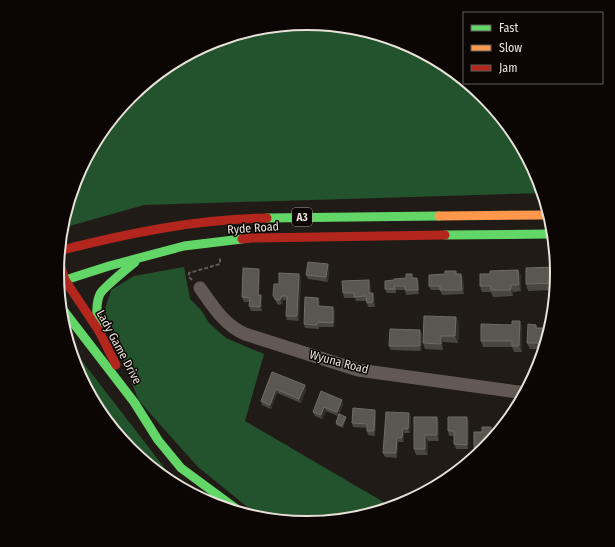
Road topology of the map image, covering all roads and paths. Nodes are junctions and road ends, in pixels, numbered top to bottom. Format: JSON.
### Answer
{"nodes":[{"id":1,"x":544,"y":215,"type":"edge"},
{"id":2,"x":548,"y":234,"type":"edge"},
{"id":3,"x":66,"y":249,"type":"edge"},
{"id":4,"x":138,"y":258,"type":"junction"},
{"id":5,"x":220,"y":258,"type":"dead end"},
{"id":6,"x":64,"y":280,"type":"edge"},
{"id":7,"x":65,"y":285,"type":"edge"},
{"id":8,"x":200,"y":288,"type":"joint"},
{"id":9,"x":68,"y":316,"type":"edge"},
{"id":10,"x":99,"y":331,"type":"junction"},
{"id":11,"x":520,"y":392,"type":"edge"},
{"id":12,"x":134,"y":402,"type":"junction"},
{"id":13,"x":231,"y":505,"type":"edge"}],
"edges":[{"from":1,"to":3,"type":"main road","name":"Ryde Road","number":"A3"},
{"from":2,"to":4,"type":"main road","name":"Ryde Road","number":"A3"},
{"from":4,"to":6,"type":"main road","name":"Ryde Road","number":"A3"},
{"from":4,"to":10,"type":"main road"},
{"from":5,"to":8,"type":"path"},
{"from":7,"to":10,"type":"main road","name":"Lady Game Drive"},
{"from":8,"to":11,"type":"street","name":"Wyuna Road"},
{"from":9,"to":12,"type":"main road","name":"Lady Game Drive"},
{"from":10,"to":12,"type":"main road","name":"Lady Game Drive"},
{"from":12,"to":13,"type":"main road","name":"Lady Game Drive"}]}
